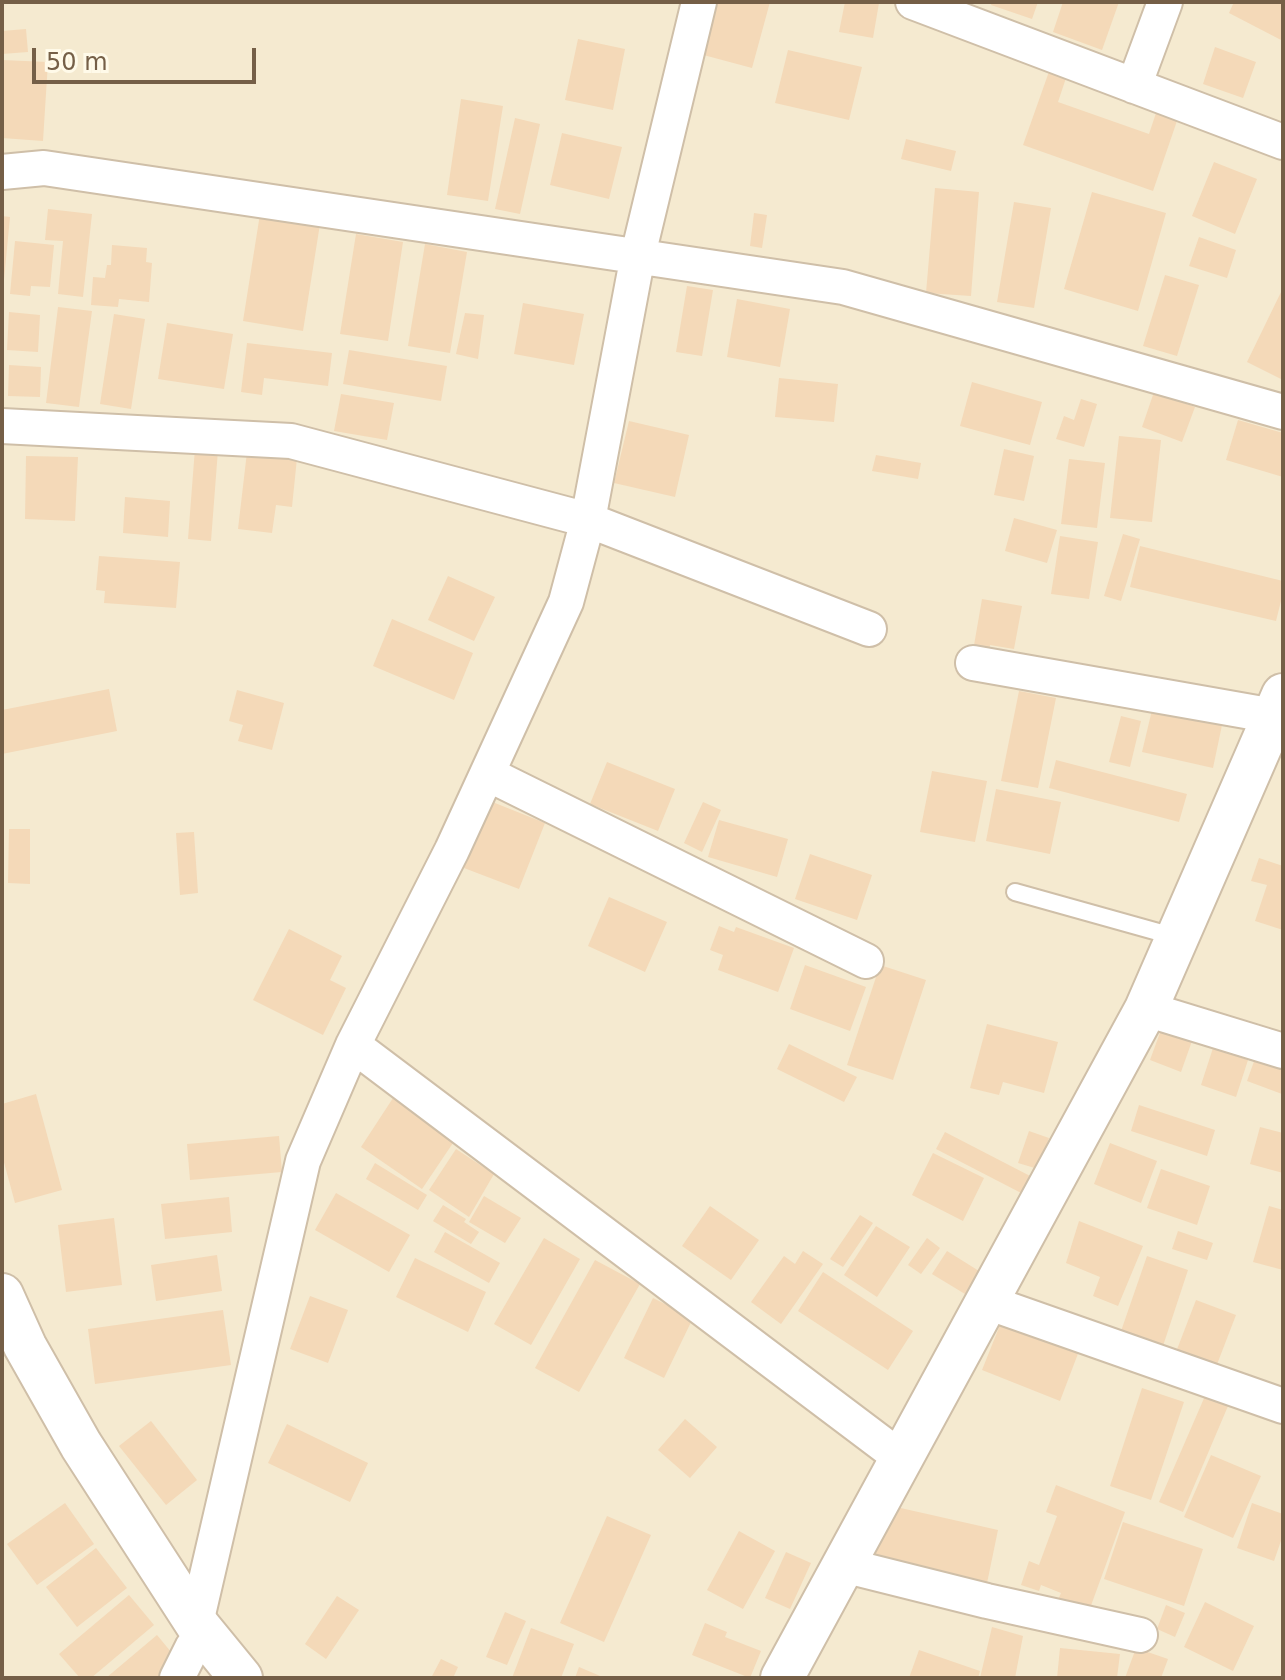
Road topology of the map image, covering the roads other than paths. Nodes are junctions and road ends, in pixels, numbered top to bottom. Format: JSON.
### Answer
{"nodes":[{"id":1,"x":699,"y":2,"type":"edge"},
{"id":2,"x":913,"y":2,"type":"edge"},
{"id":3,"x":1165,"y":2,"type":"edge"},
{"id":4,"x":1134,"y":86,"type":"junction"},
{"id":5,"x":1283,"y":142,"type":"edge"},
{"id":6,"x":2,"y":172,"type":"edge"},
{"id":7,"x":638,"y":255,"type":"junction"},
{"id":8,"x":1283,"y":412,"type":"edge"},
{"id":9,"x":2,"y":426,"type":"edge"},
{"id":10,"x":588,"y":520,"type":"junction"},
{"id":11,"x":869,"y":629,"type":"dead end"},
{"id":12,"x":973,"y":663,"type":"dead end"},
{"id":13,"x":1275,"y":728,"type":"edge"},
{"id":14,"x":488,"y":774,"type":"junction"},
{"id":15,"x":1015,"y":892,"type":"dead end"},
{"id":16,"x":1177,"y":937,"type":"junction"},
{"id":17,"x":866,"y":961,"type":"dead end"},
{"id":18,"x":1146,"y":1009,"type":"junction"},
{"id":19,"x":353,"y":1045,"type":"junction"},
{"id":20,"x":1283,"y":1051,"type":"edge"},
{"id":21,"x":2,"y":1295,"type":"edge"},
{"id":22,"x":987,"y":1302,"type":"junction"},
{"id":23,"x":1283,"y":1406,"type":"edge"},
{"id":24,"x":901,"y":1458,"type":"junction"},
{"id":25,"x":843,"y":1565,"type":"junction"},
{"id":26,"x":200,"y":1627,"type":"junction"},
{"id":27,"x":1140,"y":1635,"type":"dead end"},
{"id":28,"x":177,"y":1678,"type":"edge"},
{"id":29,"x":241,"y":1678,"type":"edge"},
{"id":30,"x":782,"y":1678,"type":"edge"}],
"edges":[{"from":1,"to":7,"type":"street"},
{"from":2,"to":4,"type":"street"},
{"from":3,"to":4,"type":"street"},
{"from":4,"to":5,"type":"street"},
{"from":6,"to":7,"type":"street"},
{"from":7,"to":8,"type":"street"},
{"from":7,"to":10,"type":"street"},
{"from":9,"to":10,"type":"street"},
{"from":10,"to":11,"type":"street"},
{"from":10,"to":14,"type":"street"},
{"from":12,"to":13,"type":"street"},
{"from":13,"to":16,"type":"street"},
{"from":14,"to":17,"type":"street"},
{"from":14,"to":19,"type":"street"},
{"from":15,"to":16,"type":"lane"},
{"from":16,"to":18,"type":"street"},
{"from":18,"to":20,"type":"street"},
{"from":18,"to":22,"type":"street"},
{"from":19,"to":24,"type":"street"},
{"from":19,"to":26,"type":"street"},
{"from":21,"to":26,"type":"street"},
{"from":22,"to":23,"type":"street"},
{"from":22,"to":24,"type":"street"},
{"from":24,"to":25,"type":"street"},
{"from":25,"to":27,"type":"street"},
{"from":25,"to":30,"type":"street"},
{"from":26,"to":28,"type":"street"},
{"from":26,"to":29,"type":"street"}]}
